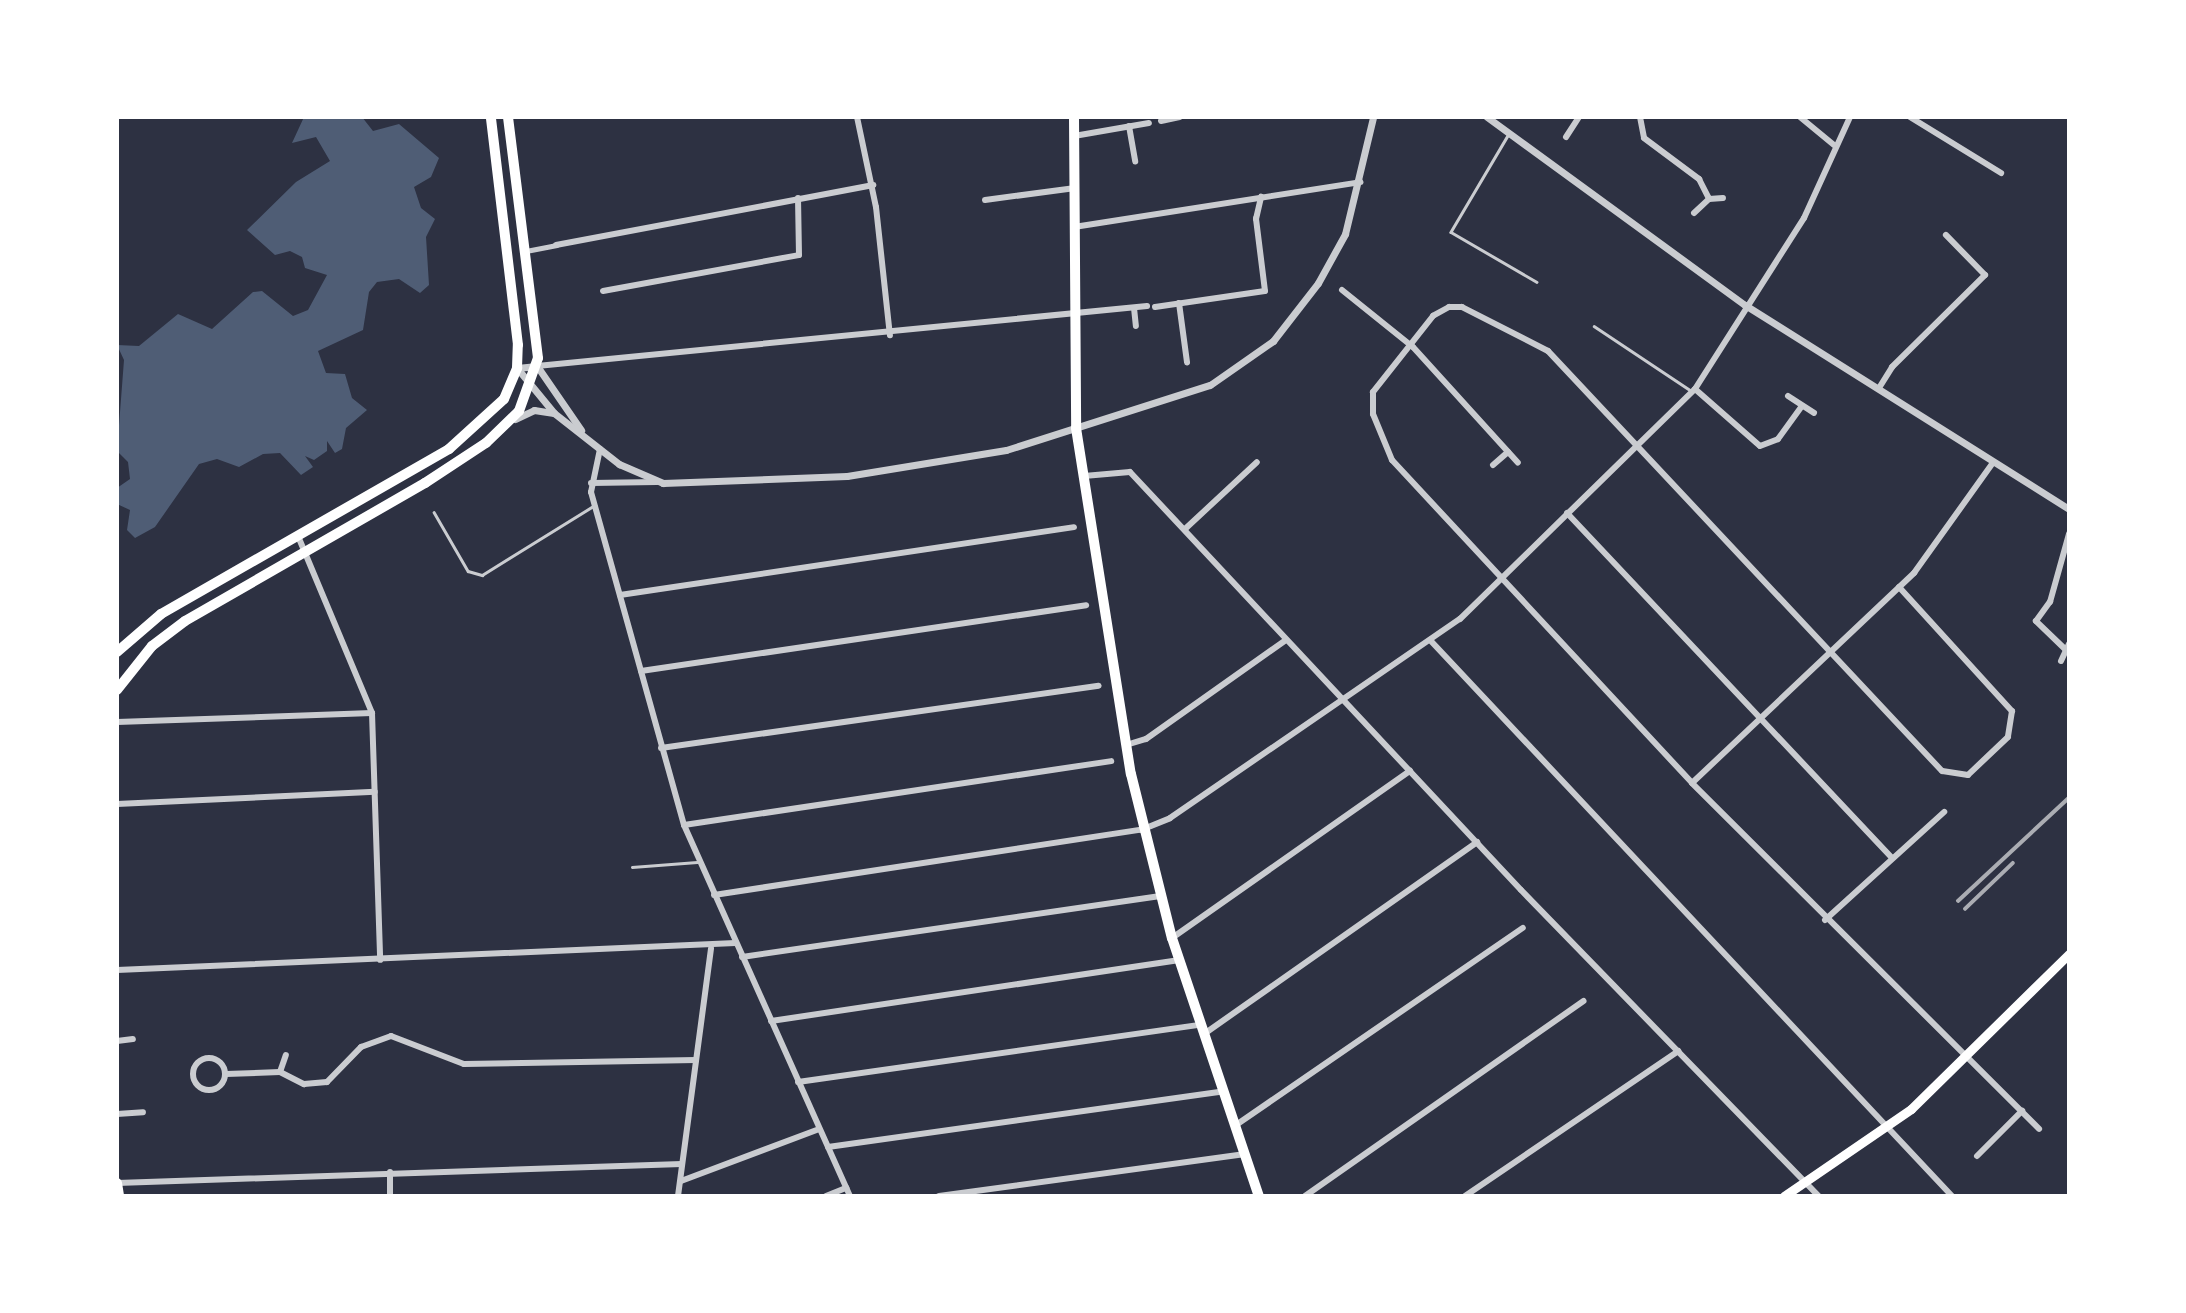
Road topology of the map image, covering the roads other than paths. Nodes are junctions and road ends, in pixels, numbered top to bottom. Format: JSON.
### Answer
{"nodes":[{"id":1,"x":491,"y":117,"type":"edge"},
{"id":2,"x":508,"y":117,"type":"edge"},
{"id":3,"x":857,"y":117,"type":"edge"},
{"id":4,"x":1074,"y":117,"type":"edge"},
{"id":5,"x":1180,"y":117,"type":"edge"},
{"id":6,"x":1373,"y":117,"type":"edge"},
{"id":7,"x":1488,"y":117,"type":"edge"},
{"id":8,"x":1579,"y":117,"type":"edge"},
{"id":9,"x":1640,"y":117,"type":"edge"},
{"id":10,"x":1800,"y":117,"type":"edge"},
{"id":11,"x":1850,"y":117,"type":"edge"},
{"id":12,"x":1910,"y":117,"type":"edge"},
{"id":13,"x":1161,"y":121,"type":"dead end"},
{"id":14,"x":1149,"y":123,"type":"dead end"},
{"id":15,"x":1129,"y":126,"type":"junction"},
{"id":16,"x":1511,"y":132,"type":"junction"},
{"id":17,"x":1074,"y":136,"type":"junction"},
{"id":18,"x":1566,"y":137,"type":"dead end"},
{"id":19,"x":1834,"y":145,"type":"junction"},
{"id":20,"x":1135,"y":161,"type":"dead end"},
{"id":21,"x":2001,"y":173,"type":"dead end"},
{"id":22,"x":1360,"y":182,"type":"junction"},
{"id":23,"x":873,"y":185,"type":"junction"},
{"id":24,"x":1075,"y":188,"type":"junction"},
{"id":25,"x":1261,"y":197,"type":"junction"},
{"id":26,"x":797,"y":198,"type":"junction"},
{"id":27,"x":1723,"y":198,"type":"dead end"},
{"id":28,"x":1709,"y":199,"type":"junction"},
{"id":29,"x":985,"y":200,"type":"dead end"},
{"id":30,"x":1694,"y":213,"type":"dead end"},
{"id":31,"x":1074,"y":227,"type":"junction"},
{"id":32,"x":1946,"y":235,"type":"dead end"},
{"id":33,"x":556,"y":245,"type":"joint"},
{"id":34,"x":524,"y":252,"type":"junction"},
{"id":35,"x":1537,"y":282,"type":"dead end"},
{"id":36,"x":1342,"y":290,"type":"dead end"},
{"id":37,"x":603,"y":291,"type":"dead end"},
{"id":38,"x":1179,"y":303,"type":"junction"},
{"id":39,"x":1745,"y":305,"type":"junction"},
{"id":40,"x":1147,"y":306,"type":"dead end"},
{"id":41,"x":1155,"y":307,"type":"dead end"},
{"id":42,"x":1134,"y":309,"type":"junction"},
{"id":43,"x":1074,"y":318,"type":"junction"},
{"id":44,"x":1136,"y":326,"type":"dead end"},
{"id":45,"x":1594,"y":326,"type":"dead end"},
{"id":46,"x":890,"y":335,"type":"junction"},
{"id":47,"x":1413,"y":347,"type":"junction"},
{"id":48,"x":1187,"y":362,"type":"dead end"},
{"id":49,"x":537,"y":366,"type":"junction"},
{"id":50,"x":517,"y":368,"type":"junction"},
{"id":51,"x":532,"y":386,"type":"junction"},
{"id":52,"x":1879,"y":388,"type":"junction"},
{"id":53,"x":1694,"y":390,"type":"junction"},
{"id":54,"x":1788,"y":396,"type":"dead end"},
{"id":55,"x":1802,"y":405,"type":"junction"},
{"id":56,"x":554,"y":413,"type":"junction"},
{"id":57,"x":1814,"y":413,"type":"dead end"},
{"id":58,"x":508,"y":423,"type":"junction"},
{"id":59,"x":1076,"y":429,"type":"junction"},
{"id":60,"x":581,"y":430,"type":"junction"},
{"id":61,"x":600,"y":449,"type":"junction"},
{"id":62,"x":1633,"y":449,"type":"junction"},
{"id":63,"x":1508,"y":452,"type":"junction"},
{"id":64,"x":1257,"y":462,"type":"dead end"},
{"id":65,"x":1518,"y":463,"type":"dead end"},
{"id":66,"x":1992,"y":464,"type":"junction"},
{"id":67,"x":1493,"y":465,"type":"dead end"},
{"id":68,"x":1084,"y":476,"type":"junction"},
{"id":69,"x":591,"y":483,"type":"junction"},
{"id":70,"x":663,"y":483,"type":"junction"},
{"id":71,"x":595,"y":505,"type":"junction"},
{"id":72,"x":2069,"y":509,"type":"edge"},
{"id":73,"x":434,"y":512,"type":"dead end"},
{"id":74,"x":1567,"y":513,"type":"junction"},
{"id":75,"x":1074,"y":527,"type":"dead end"},
{"id":76,"x":1185,"y":529,"type":"junction"},
{"id":77,"x":2069,"y":534,"type":"edge"},
{"id":78,"x":298,"y":536,"type":"junction"},
{"id":79,"x":304,"y":550,"type":"junction"},
{"id":80,"x":1500,"y":580,"type":"junction"},
{"id":81,"x":1899,"y":587,"type":"junction"},
{"id":82,"x":620,"y":595,"type":"junction"},
{"id":83,"x":1086,"y":605,"type":"dead end"},
{"id":84,"x":128,"y":640,"type":"junction"},
{"id":85,"x":1286,"y":640,"type":"junction"},
{"id":86,"x":1430,"y":640,"type":"junction"},
{"id":87,"x":117,"y":642,"type":"edge"},
{"id":88,"x":2067,"y":647,"type":"edge"},
{"id":89,"x":117,"y":652,"type":"edge"},
{"id":90,"x":1828,"y":653,"type":"junction"},
{"id":91,"x":2061,"y":661,"type":"dead end"},
{"id":92,"x":641,"y":671,"type":"junction"},
{"id":93,"x":121,"y":678,"type":"edge"},
{"id":94,"x":1098,"y":686,"type":"dead end"},
{"id":95,"x":117,"y":690,"type":"edge"},
{"id":96,"x":1342,"y":700,"type":"junction"},
{"id":97,"x":372,"y":713,"type":"junction"},
{"id":98,"x":1760,"y":718,"type":"junction"},
{"id":99,"x":117,"y":722,"type":"edge"},
{"id":100,"x":1126,"y":745,"type":"junction"},
{"id":101,"x":662,"y":748,"type":"junction"},
{"id":102,"x":1111,"y":761,"type":"dead end"},
{"id":103,"x":1410,"y":771,"type":"junction"},
{"id":104,"x":1692,"y":783,"type":"junction"},
{"id":105,"x":374,"y":792,"type":"junction"},
{"id":106,"x":117,"y":804,"type":"edge"},
{"id":107,"x":1944,"y":812,"type":"dead end"},
{"id":108,"x":684,"y":825,"type":"junction"},
{"id":109,"x":1141,"y":830,"type":"junction"},
{"id":110,"x":1477,"y":842,"type":"junction"},
{"id":111,"x":1892,"y":858,"type":"junction"},
{"id":112,"x":697,"y":862,"type":"junction"},
{"id":113,"x":632,"y":867,"type":"dead end"},
{"id":114,"x":714,"y":895,"type":"junction"},
{"id":115,"x":1159,"y":896,"type":"junction"},
{"id":116,"x":1825,"y":920,"type":"junction"},
{"id":117,"x":1523,"y":928,"type":"dead end"},
{"id":118,"x":1172,"y":939,"type":"junction"},
{"id":119,"x":735,"y":943,"type":"junction"},
{"id":120,"x":711,"y":948,"type":"junction"},
{"id":121,"x":2069,"y":954,"type":"edge"},
{"id":122,"x":742,"y":957,"type":"junction"},
{"id":123,"x":380,"y":960,"type":"junction"},
{"id":124,"x":1179,"y":960,"type":"junction"},
{"id":125,"x":117,"y":970,"type":"edge"},
{"id":126,"x":1583,"y":1001,"type":"dead end"},
{"id":127,"x":771,"y":1021,"type":"junction"},
{"id":128,"x":1203,"y":1030,"type":"junction"},
{"id":129,"x":133,"y":1039,"type":"dead end"},
{"id":130,"x":117,"y":1041,"type":"edge"},
{"id":131,"x":1678,"y":1051,"type":"junction"},
{"id":132,"x":286,"y":1055,"type":"dead end"},
{"id":133,"x":1965,"y":1055,"type":"junction"},
{"id":134,"x":696,"y":1060,"type":"junction"},
{"id":135,"x":280,"y":1072,"type":"junction"},
{"id":136,"x":226,"y":1074,"type":"junction"},
{"id":137,"x":799,"y":1082,"type":"junction"},
{"id":138,"x":1224,"y":1091,"type":"junction"},
{"id":139,"x":2022,"y":1111,"type":"junction"},
{"id":140,"x":143,"y":1112,"type":"dead end"},
{"id":141,"x":117,"y":1114,"type":"edge"},
{"id":142,"x":1236,"y":1125,"type":"junction"},
{"id":143,"x":1889,"y":1127,"type":"junction"},
{"id":144,"x":819,"y":1129,"type":"junction"},
{"id":145,"x":2039,"y":1129,"type":"dead end"},
{"id":146,"x":828,"y":1147,"type":"junction"},
{"id":147,"x":1245,"y":1154,"type":"junction"},
{"id":148,"x":1977,"y":1156,"type":"dead end"},
{"id":149,"x":682,"y":1164,"type":"junction"},
{"id":150,"x":390,"y":1172,"type":"junction"},
{"id":151,"x":681,"y":1181,"type":"junction"},
{"id":152,"x":1806,"y":1181,"type":"junction"},
{"id":153,"x":117,"y":1183,"type":"edge"},
{"id":154,"x":846,"y":1188,"type":"junction"},
{"id":155,"x":119,"y":1196,"type":"edge"},
{"id":156,"x":390,"y":1196,"type":"edge"},
{"id":157,"x":678,"y":1196,"type":"edge"},
{"id":158,"x":826,"y":1196,"type":"edge"},
{"id":159,"x":850,"y":1196,"type":"edge"},
{"id":160,"x":939,"y":1196,"type":"edge"},
{"id":161,"x":1259,"y":1196,"type":"edge"},
{"id":162,"x":1305,"y":1196,"type":"edge"},
{"id":163,"x":1465,"y":1196,"type":"edge"},
{"id":164,"x":1784,"y":1196,"type":"edge"},
{"id":165,"x":1819,"y":1196,"type":"edge"},
{"id":166,"x":1952,"y":1196,"type":"edge"}],
"edges":[{"from":1,"to":50,"type":"highway"},
{"from":2,"to":34,"type":"highway"},
{"from":3,"to":23,"type":"street"},
{"from":4,"to":17,"type":"highway"},
{"from":5,"to":13,"type":"street"},
{"from":6,"to":22,"type":"street"},
{"from":7,"to":16,"type":"street"},
{"from":8,"to":18,"type":"street"},
{"from":9,"to":28,"type":"street"},
{"from":10,"to":19,"type":"street"},
{"from":11,"to":19,"type":"street"},
{"from":12,"to":21,"type":"street"},
{"from":14,"to":15,"type":"street"},
{"from":15,"to":17,"type":"street"},
{"from":15,"to":20,"type":"street"},
{"from":16,"to":35,"type":"lane"},
{"from":16,"to":39,"type":"street"},
{"from":17,"to":24,"type":"highway"},
{"from":19,"to":39,"type":"street"},
{"from":22,"to":25,"type":"street"},
{"from":22,"to":59,"type":"street"},
{"from":23,"to":26,"type":"street"},
{"from":23,"to":46,"type":"street"},
{"from":24,"to":29,"type":"street"},
{"from":24,"to":31,"type":"highway"},
{"from":25,"to":31,"type":"street"},
{"from":25,"to":38,"type":"street"},
{"from":26,"to":33,"type":"street"},
{"from":26,"to":37,"type":"street"},
{"from":27,"to":28,"type":"street"},
{"from":28,"to":30,"type":"street"},
{"from":31,"to":43,"type":"highway"},
{"from":32,"to":52,"type":"street"},
{"from":33,"to":34,"type":"street"},
{"from":34,"to":49,"type":"highway"},
{"from":36,"to":47,"type":"street"},
{"from":38,"to":41,"type":"street"},
{"from":38,"to":48,"type":"street"},
{"from":39,"to":52,"type":"street"},
{"from":39,"to":53,"type":"street"},
{"from":40,"to":42,"type":"street"},
{"from":42,"to":43,"type":"street"},
{"from":42,"to":44,"type":"street"},
{"from":43,"to":46,"type":"street"},
{"from":43,"to":59,"type":"highway"},
{"from":45,"to":53,"type":"lane"},
{"from":46,"to":49,"type":"street"},
{"from":47,"to":62,"type":"street"},
{"from":47,"to":63,"type":"street"},
{"from":47,"to":80,"type":"street"},
{"from":49,"to":50,"type":"street"},
{"from":49,"to":51,"type":"highway"},
{"from":49,"to":60,"type":"street"},
{"from":50,"to":51,"type":"street"},
{"from":50,"to":78,"type":"highway"},
{"from":51,"to":56,"type":"street"},
{"from":51,"to":58,"type":"highway"},
{"from":52,"to":66,"type":"street"},
{"from":53,"to":55,"type":"street"},
{"from":53,"to":62,"type":"street"},
{"from":54,"to":55,"type":"street"},
{"from":55,"to":57,"type":"street"},
{"from":56,"to":58,"type":"street"},
{"from":56,"to":60,"type":"street"},
{"from":58,"to":79,"type":"highway"},
{"from":59,"to":68,"type":"highway"},
{"from":59,"to":70,"type":"street"},
{"from":60,"to":61,"type":"street"},
{"from":61,"to":69,"type":"street"},
{"from":61,"to":70,"type":"street"},
{"from":62,"to":74,"type":"street"},
{"from":62,"to":90,"type":"street"},
{"from":63,"to":65,"type":"street"},
{"from":63,"to":67,"type":"street"},
{"from":64,"to":76,"type":"street"},
{"from":66,"to":72,"type":"street"},
{"from":66,"to":81,"type":"street"},
{"from":68,"to":76,"type":"street"},
{"from":68,"to":100,"type":"highway"},
{"from":69,"to":70,"type":"street"},
{"from":69,"to":71,"type":"street"},
{"from":71,"to":73,"type":"lane"},
{"from":71,"to":82,"type":"street"},
{"from":74,"to":80,"type":"street"},
{"from":74,"to":98,"type":"street"},
{"from":75,"to":82,"type":"street"},
{"from":76,"to":85,"type":"street"},
{"from":77,"to":88,"type":"street"},
{"from":78,"to":79,"type":"street"},
{"from":78,"to":84,"type":"highway"},
{"from":79,"to":93,"type":"highway"},
{"from":79,"to":97,"type":"street"},
{"from":80,"to":86,"type":"street"},
{"from":80,"to":104,"type":"street"},
{"from":81,"to":90,"type":"street"},
{"from":81,"to":90,"type":"street"},
{"from":82,"to":92,"type":"street"},
{"from":83,"to":92,"type":"street"},
{"from":84,"to":87,"type":"highway"},
{"from":84,"to":89,"type":"highway"},
{"from":85,"to":96,"type":"street"},
{"from":85,"to":100,"type":"street"},
{"from":86,"to":96,"type":"street"},
{"from":86,"to":143,"type":"street"},
{"from":88,"to":91,"type":"street"},
{"from":90,"to":98,"type":"street"},
{"from":92,"to":101,"type":"street"},
{"from":93,"to":95,"type":"highway"},
{"from":94,"to":101,"type":"street"},
{"from":96,"to":103,"type":"street"},
{"from":96,"to":109,"type":"street"},
{"from":97,"to":99,"type":"street"},
{"from":97,"to":105,"type":"street"},
{"from":98,"to":104,"type":"street"},
{"from":98,"to":111,"type":"street"},
{"from":100,"to":109,"type":"highway"},
{"from":101,"to":108,"type":"street"},
{"from":102,"to":108,"type":"street"},
{"from":103,"to":110,"type":"street"},
{"from":103,"to":118,"type":"street"},
{"from":104,"to":116,"type":"street"},
{"from":105,"to":106,"type":"street"},
{"from":105,"to":123,"type":"street"},
{"from":107,"to":111,"type":"street"},
{"from":108,"to":112,"type":"street"},
{"from":109,"to":114,"type":"street"},
{"from":109,"to":115,"type":"highway"},
{"from":110,"to":128,"type":"street"},
{"from":110,"to":131,"type":"street"},
{"from":111,"to":116,"type":"street"},
{"from":112,"to":113,"type":"lane"},
{"from":112,"to":114,"type":"street"},
{"from":114,"to":119,"type":"street"},
{"from":115,"to":118,"type":"highway"},
{"from":115,"to":122,"type":"street"},
{"from":116,"to":133,"type":"street"},
{"from":117,"to":142,"type":"street"},
{"from":118,"to":124,"type":"highway"},
{"from":119,"to":120,"type":"street"},
{"from":119,"to":122,"type":"street"},
{"from":120,"to":123,"type":"street"},
{"from":120,"to":134,"type":"street"},
{"from":121,"to":133,"type":"main road"},
{"from":122,"to":127,"type":"street"},
{"from":123,"to":125,"type":"street"},
{"from":124,"to":127,"type":"street"},
{"from":124,"to":128,"type":"highway"},
{"from":126,"to":162,"type":"street"},
{"from":127,"to":137,"type":"street"},
{"from":128,"to":137,"type":"street"},
{"from":128,"to":138,"type":"highway"},
{"from":129,"to":130,"type":"street"},
{"from":131,"to":152,"type":"street"},
{"from":131,"to":163,"type":"street"},
{"from":132,"to":135,"type":"street"},
{"from":133,"to":139,"type":"street"},
{"from":133,"to":143,"type":"main road"},
{"from":134,"to":135,"type":"street"},
{"from":134,"to":149,"type":"street"},
{"from":135,"to":136,"type":"street"},
{"from":136,"to":136,"type":"street"},
{"from":137,"to":144,"type":"street"},
{"from":138,"to":142,"type":"highway"},
{"from":138,"to":146,"type":"street"},
{"from":139,"to":145,"type":"street"},
{"from":139,"to":148,"type":"street"},
{"from":140,"to":141,"type":"street"},
{"from":142,"to":147,"type":"highway"},
{"from":143,"to":152,"type":"main road"},
{"from":143,"to":166,"type":"street"},
{"from":144,"to":146,"type":"street"},
{"from":144,"to":151,"type":"street"},
{"from":146,"to":154,"type":"street"},
{"from":147,"to":160,"type":"street"},
{"from":147,"to":161,"type":"highway"},
{"from":149,"to":150,"type":"street"},
{"from":149,"to":151,"type":"street"},
{"from":150,"to":153,"type":"street"},
{"from":150,"to":156,"type":"street"},
{"from":151,"to":157,"type":"street"},
{"from":152,"to":164,"type":"main road"},
{"from":152,"to":165,"type":"street"},
{"from":153,"to":155,"type":"highway"},
{"from":154,"to":158,"type":"street"},
{"from":154,"to":159,"type":"street"}]}
